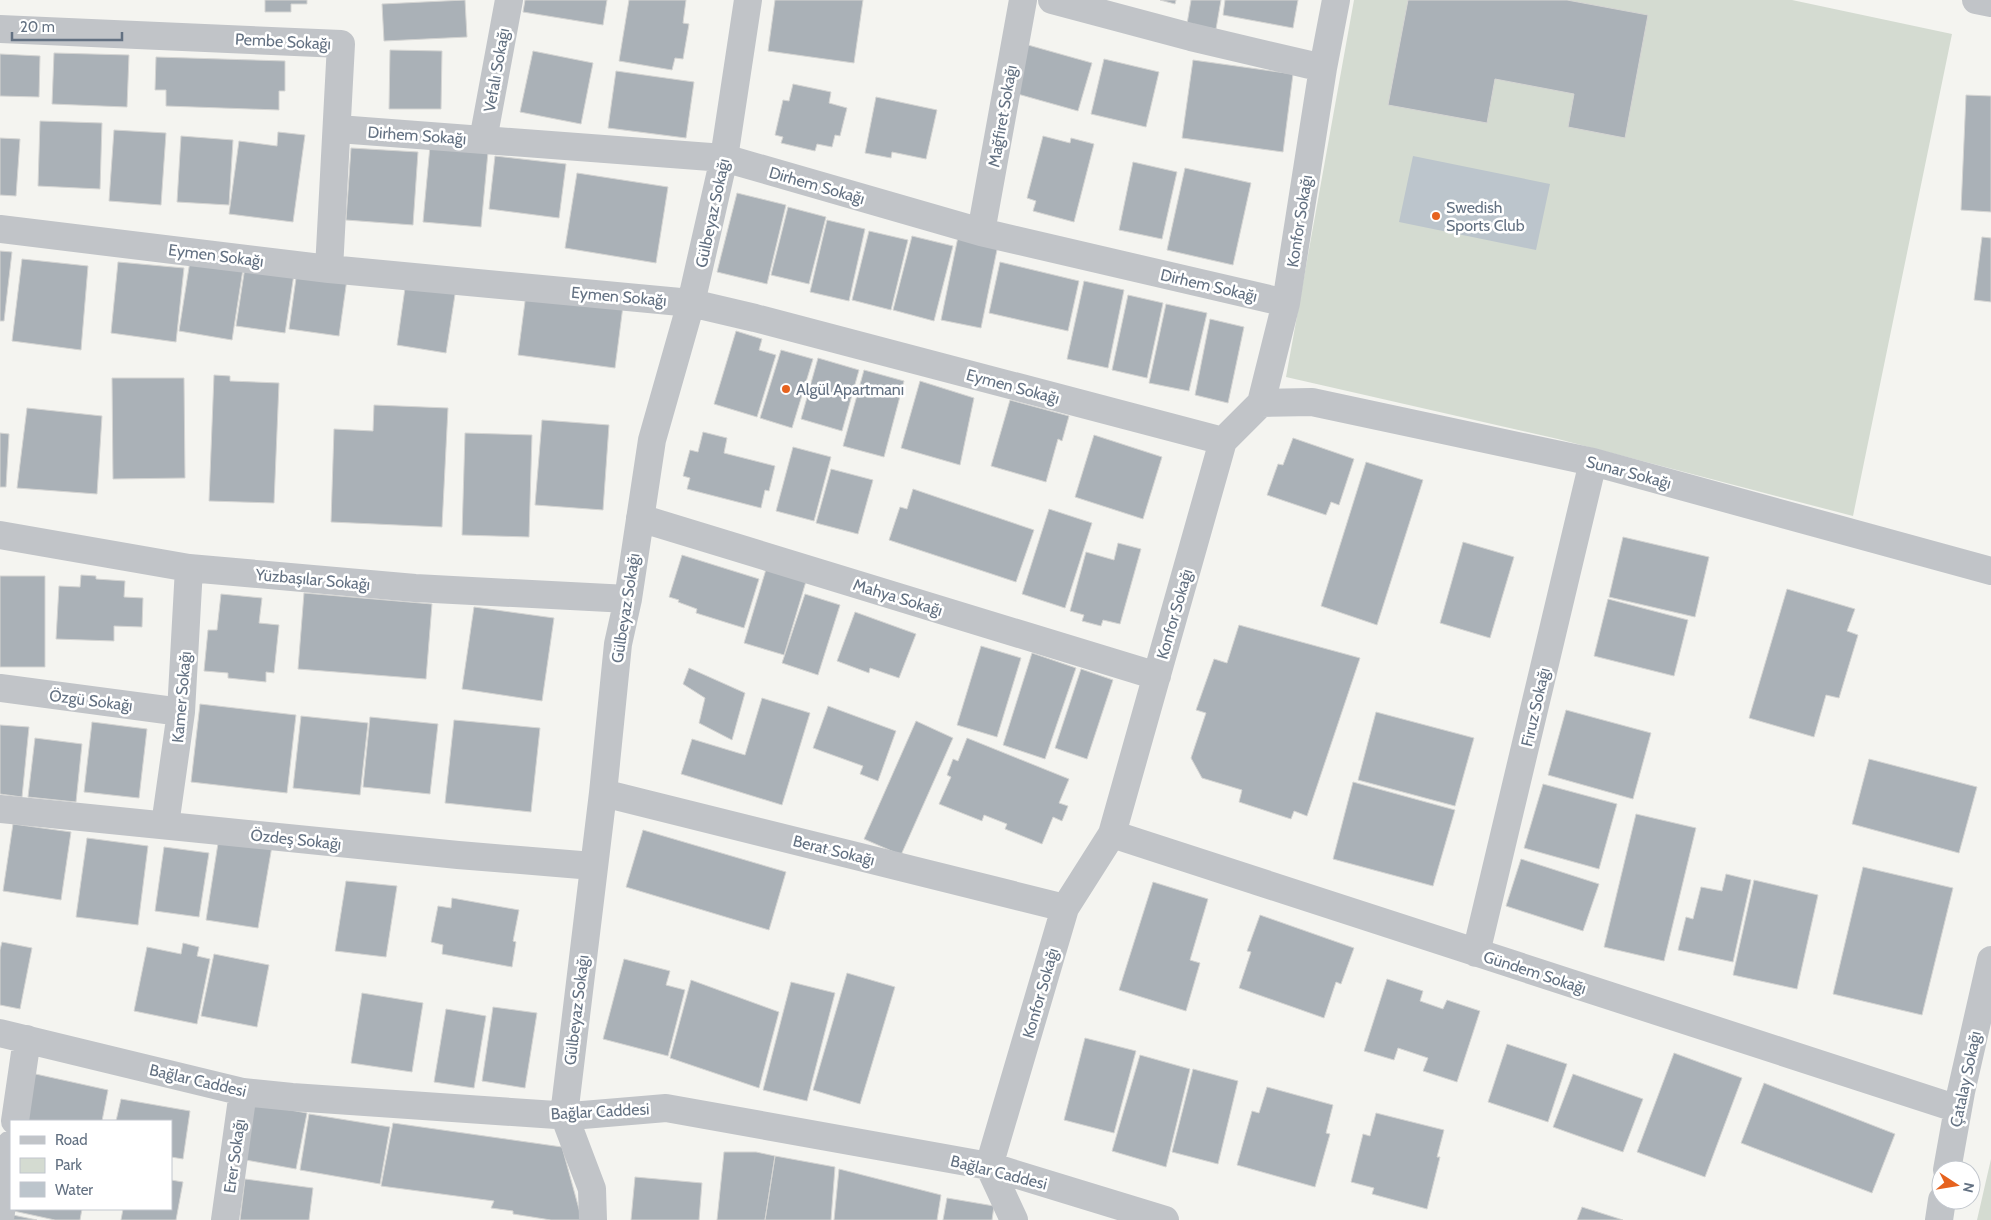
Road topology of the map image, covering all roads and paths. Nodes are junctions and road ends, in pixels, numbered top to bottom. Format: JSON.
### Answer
{"nodes":[{"id":1,"x":508,"y":0,"type":"edge"},
{"id":2,"x":748,"y":0,"type":"edge"},
{"id":3,"x":1022,"y":0,"type":"edge"},
{"id":4,"x":1052,"y":0,"type":"edge"},
{"id":5,"x":1336,"y":0,"type":"edge"},
{"id":6,"x":1976,"y":0,"type":"edge"},
{"id":7,"x":1991,"y":3,"type":"edge"},
{"id":8,"x":0,"y":29,"type":"edge"},
{"id":9,"x":1323,"y":68,"type":"junction"},
{"id":10,"x":338,"y":129,"type":"junction"},
{"id":11,"x":483,"y":140,"type":"junction"},
{"id":12,"x":724,"y":158,"type":"junction"},
{"id":13,"x":0,"y":229,"type":"edge"},
{"id":14,"x":981,"y":232,"type":"junction"},
{"id":15,"x":329,"y":269,"type":"junction"},
{"id":16,"x":692,"y":303,"type":"junction"},
{"id":17,"x":1286,"y":304,"type":"junction"},
{"id":18,"x":1261,"y":404,"type":"junction"},
{"id":19,"x":1223,"y":441,"type":"junction"},
{"id":20,"x":1593,"y":462,"type":"junction"},
{"id":21,"x":640,"y":518,"type":"junction"},
{"id":22,"x":0,"y":536,"type":"edge"},
{"id":23,"x":190,"y":568,"type":"junction"},
{"id":24,"x":1991,"y":571,"type":"edge"},
{"id":25,"x":628,"y":599,"type":"junction"},
{"id":26,"x":1157,"y":676,"type":"junction"},
{"id":27,"x":0,"y":688,"type":"edge"},
{"id":28,"x":181,"y":712,"type":"junction"},
{"id":29,"x":603,"y":793,"type":"junction"},
{"id":30,"x":0,"y":809,"type":"edge"},
{"id":31,"x":165,"y":825,"type":"junction"},
{"id":32,"x":1112,"y":834,"type":"junction"},
{"id":33,"x":593,"y":866,"type":"junction"},
{"id":34,"x":1065,"y":908,"type":"junction"},
{"id":35,"x":1476,"y":953,"type":"junction"},
{"id":36,"x":1991,"y":960,"type":"edge"},
{"id":37,"x":0,"y":1033,"type":"edge"},
{"id":38,"x":27,"y":1040,"type":"junction"},
{"id":39,"x":243,"y":1092,"type":"junction"},
{"id":40,"x":1958,"y":1109,"type":"junction"},
{"id":41,"x":564,"y":1115,"type":"junction"},
{"id":42,"x":15,"y":1120,"type":"edge"},
{"id":43,"x":10,"y":1151,"type":"edge"},
{"id":44,"x":1949,"y":1160,"type":"edge"},
{"id":45,"x":989,"y":1166,"type":"junction"},
{"id":46,"x":0,"y":1219,"type":"edge"},
{"id":47,"x":225,"y":1220,"type":"edge"},
{"id":48,"x":594,"y":1220,"type":"edge"},
{"id":49,"x":1014,"y":1220,"type":"edge"},
{"id":50,"x":1165,"y":1220,"type":"edge"}],
"edges":[{"from":1,"to":11,"type":"street","name":"Vefalı Sokağı"},
{"from":2,"to":12,"type":"street","name":"Gülbeyaz Sokağı"},
{"from":3,"to":14,"type":"street","name":"Mağfiret Sokağı"},
{"from":4,"to":9,"type":"street"},
{"from":5,"to":9,"type":"street","name":"Konfor Sokağı"},
{"from":6,"to":7,"type":"street"},
{"from":8,"to":10,"type":"street","name":"Pembe Sokağı"},
{"from":9,"to":17,"type":"street","name":"Konfor Sokağı"},
{"from":10,"to":11,"type":"street","name":"Dirhem Sokağı"},
{"from":10,"to":15,"type":"street","name":"Pembe Sokağı"},
{"from":11,"to":12,"type":"street","name":"Dirhem Sokağı"},
{"from":12,"to":14,"type":"street","name":"Dirhem Sokağı"},
{"from":12,"to":16,"type":"street","name":"Gülbeyaz Sokağı"},
{"from":13,"to":15,"type":"street","name":"Eymen Sokağı"},
{"from":14,"to":17,"type":"street","name":"Dirhem Sokağı"},
{"from":15,"to":16,"type":"street","name":"Eymen Sokağı"},
{"from":16,"to":19,"type":"street","name":"Eymen Sokağı"},
{"from":16,"to":21,"type":"street","name":"Gülbeyaz Sokağı"},
{"from":17,"to":18,"type":"street","name":"Konfor Sokağı"},
{"from":18,"to":19,"type":"street"},
{"from":18,"to":20,"type":"street","name":"Sunar Sokağı"},
{"from":19,"to":26,"type":"street","name":"Konfor Sokağı"},
{"from":20,"to":24,"type":"street","name":"Sunar Sokağı"},
{"from":20,"to":35,"type":"street","name":"Firuz Sokağı"},
{"from":21,"to":25,"type":"street","name":"Gülbeyaz Sokağı"},
{"from":21,"to":26,"type":"street","name":"Mahya Sokağı"},
{"from":22,"to":23,"type":"street","name":"Yüzbaşılar Sokağı"},
{"from":23,"to":25,"type":"street","name":"Yüzbaşılar Sokağı"},
{"from":23,"to":28,"type":"street","name":"Kamer Sokağı"},
{"from":25,"to":29,"type":"street","name":"Gülbeyaz Sokağı"},
{"from":26,"to":32,"type":"street","name":"Konfor Sokağı"},
{"from":27,"to":28,"type":"street","name":"Özgü Sokağı"},
{"from":28,"to":31,"type":"street","name":"Kamer Sokağı"},
{"from":29,"to":33,"type":"street","name":"Gülbeyaz Sokağı"},
{"from":29,"to":34,"type":"street","name":"Berat Sokağı"},
{"from":30,"to":31,"type":"street","name":"Özdeş Sokağı"},
{"from":31,"to":33,"type":"street","name":"Özdeş Sokağı"},
{"from":32,"to":34,"type":"street","name":"Konfor Sokağı"},
{"from":32,"to":35,"type":"street","name":"Gündem Sokağı"},
{"from":33,"to":41,"type":"street","name":"Gülbeyaz Sokağı"},
{"from":34,"to":45,"type":"street","name":"Konfor Sokağı"},
{"from":35,"to":40,"type":"street","name":"Gündem Sokağı"},
{"from":36,"to":40,"type":"street","name":"Çatalay Sokağı"},
{"from":37,"to":38,"type":"street","name":"Bağlar Caddesi"},
{"from":38,"to":39,"type":"street","name":"Bağlar Caddesi"},
{"from":38,"to":42,"type":"street"},
{"from":39,"to":41,"type":"street","name":"Bağlar Caddesi"},
{"from":39,"to":47,"type":"street","name":"Erer Sokağı"},
{"from":40,"to":44,"type":"street","name":"Çatalay Sokağı"},
{"from":41,"to":45,"type":"street","name":"Bağlar Caddesi"},
{"from":41,"to":48,"type":"street","name":"Gülbeyaz Sokağı"},
{"from":43,"to":46,"type":"street"},
{"from":45,"to":49,"type":"street"},
{"from":45,"to":50,"type":"street","name":"Bağlar Caddesi"}]}
